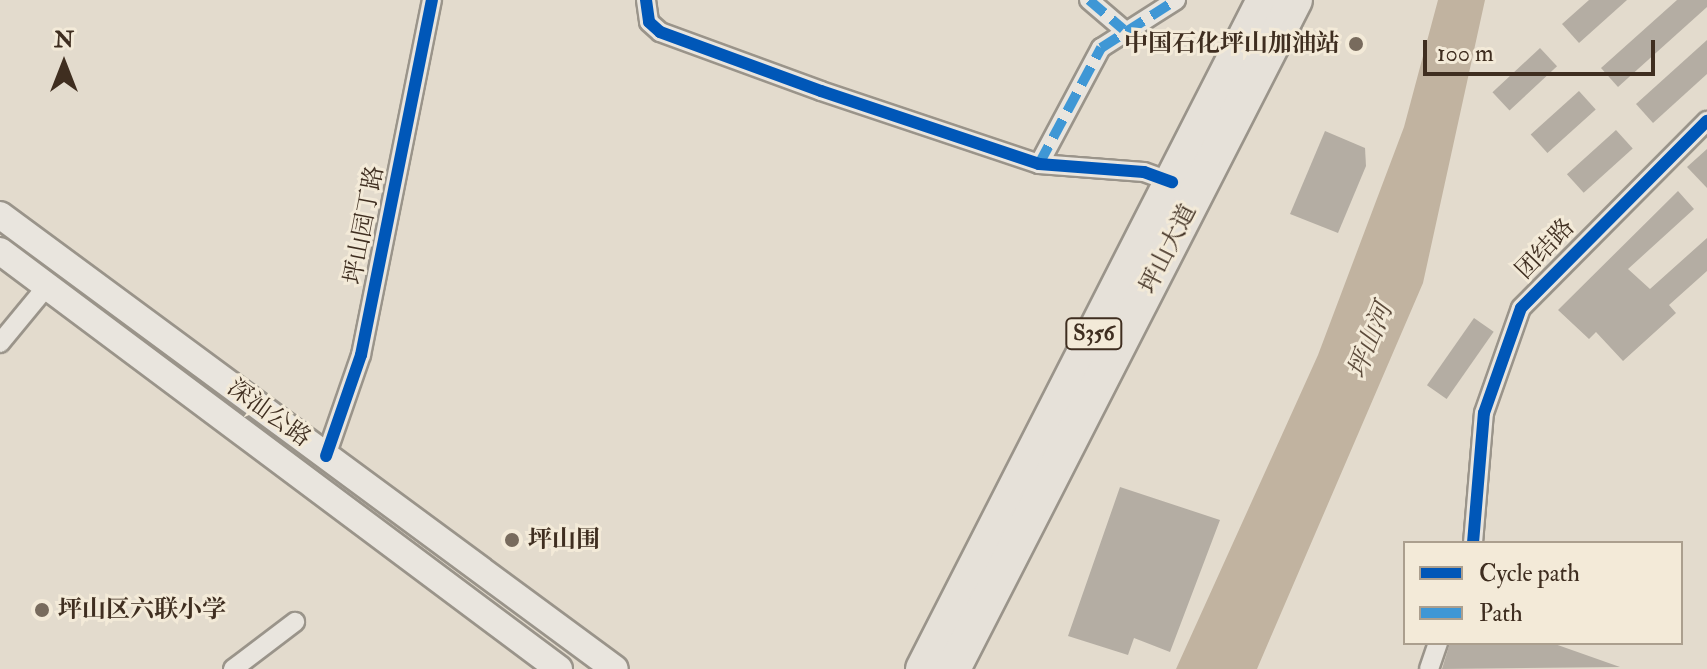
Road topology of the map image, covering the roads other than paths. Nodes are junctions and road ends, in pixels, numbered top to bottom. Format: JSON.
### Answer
{"nodes":[{"id":1,"x":432,"y":0,"type":"edge"},
{"id":2,"x":646,"y":0,"type":"edge"},
{"id":3,"x":1089,"y":0,"type":"edge"},
{"id":4,"x":1176,"y":0,"type":"edge"},
{"id":5,"x":1264,"y":0,"type":"edge"},
{"id":6,"x":1295,"y":0,"type":"edge"},
{"id":7,"x":1123,"y":29,"type":"junction"},
{"id":8,"x":1707,"y":121,"type":"edge"},
{"id":9,"x":1039,"y":164,"type":"junction"},
{"id":10,"x":1172,"y":182,"type":"junction"},
{"id":11,"x":0,"y":215,"type":"edge"},
{"id":12,"x":0,"y":251,"type":"edge"},
{"id":13,"x":47,"y":286,"type":"junction"},
{"id":14,"x":0,"y":343,"type":"edge"},
{"id":15,"x":326,"y":456,"type":"junction"},
{"id":16,"x":1473,"y":541,"type":"edge"},
{"id":17,"x":295,"y":622,"type":"dead end"},
{"id":18,"x":1437,"y":645,"type":"edge"},
{"id":19,"x":233,"y":669,"type":"edge"},
{"id":20,"x":559,"y":669,"type":"edge"},
{"id":21,"x":615,"y":669,"type":"edge"},
{"id":22,"x":923,"y":669,"type":"edge"},
{"id":23,"x":953,"y":669,"type":"edge"},
{"id":24,"x":1429,"y":669,"type":"edge"}],
"edges":[{"from":1,"to":15,"type":"street","name":"坪山园丁路"},
{"from":2,"to":9,"type":"street"},
{"from":3,"to":7,"type":"street"},
{"from":4,"to":7,"type":"street"},
{"from":5,"to":10,"type":"highway","name":"坪山大道","number":"S356"},
{"from":6,"to":23,"type":"highway","name":"坪山大道"},
{"from":7,"to":9,"type":"street"},
{"from":8,"to":16,"type":"street","name":"团结路"},
{"from":9,"to":10,"type":"street"},
{"from":10,"to":22,"type":"highway","name":"坪山大道","number":"S356"},
{"from":11,"to":15,"type":"main road","name":"深汕公路"},
{"from":12,"to":13,"type":"main road","name":"深汕公路"},
{"from":13,"to":14,"type":"street"},
{"from":13,"to":20,"type":"main road","name":"深汕公路"},
{"from":15,"to":21,"type":"main road","name":"深汕公路"},
{"from":17,"to":19,"type":"street"},
{"from":18,"to":24,"type":"street"}]}
